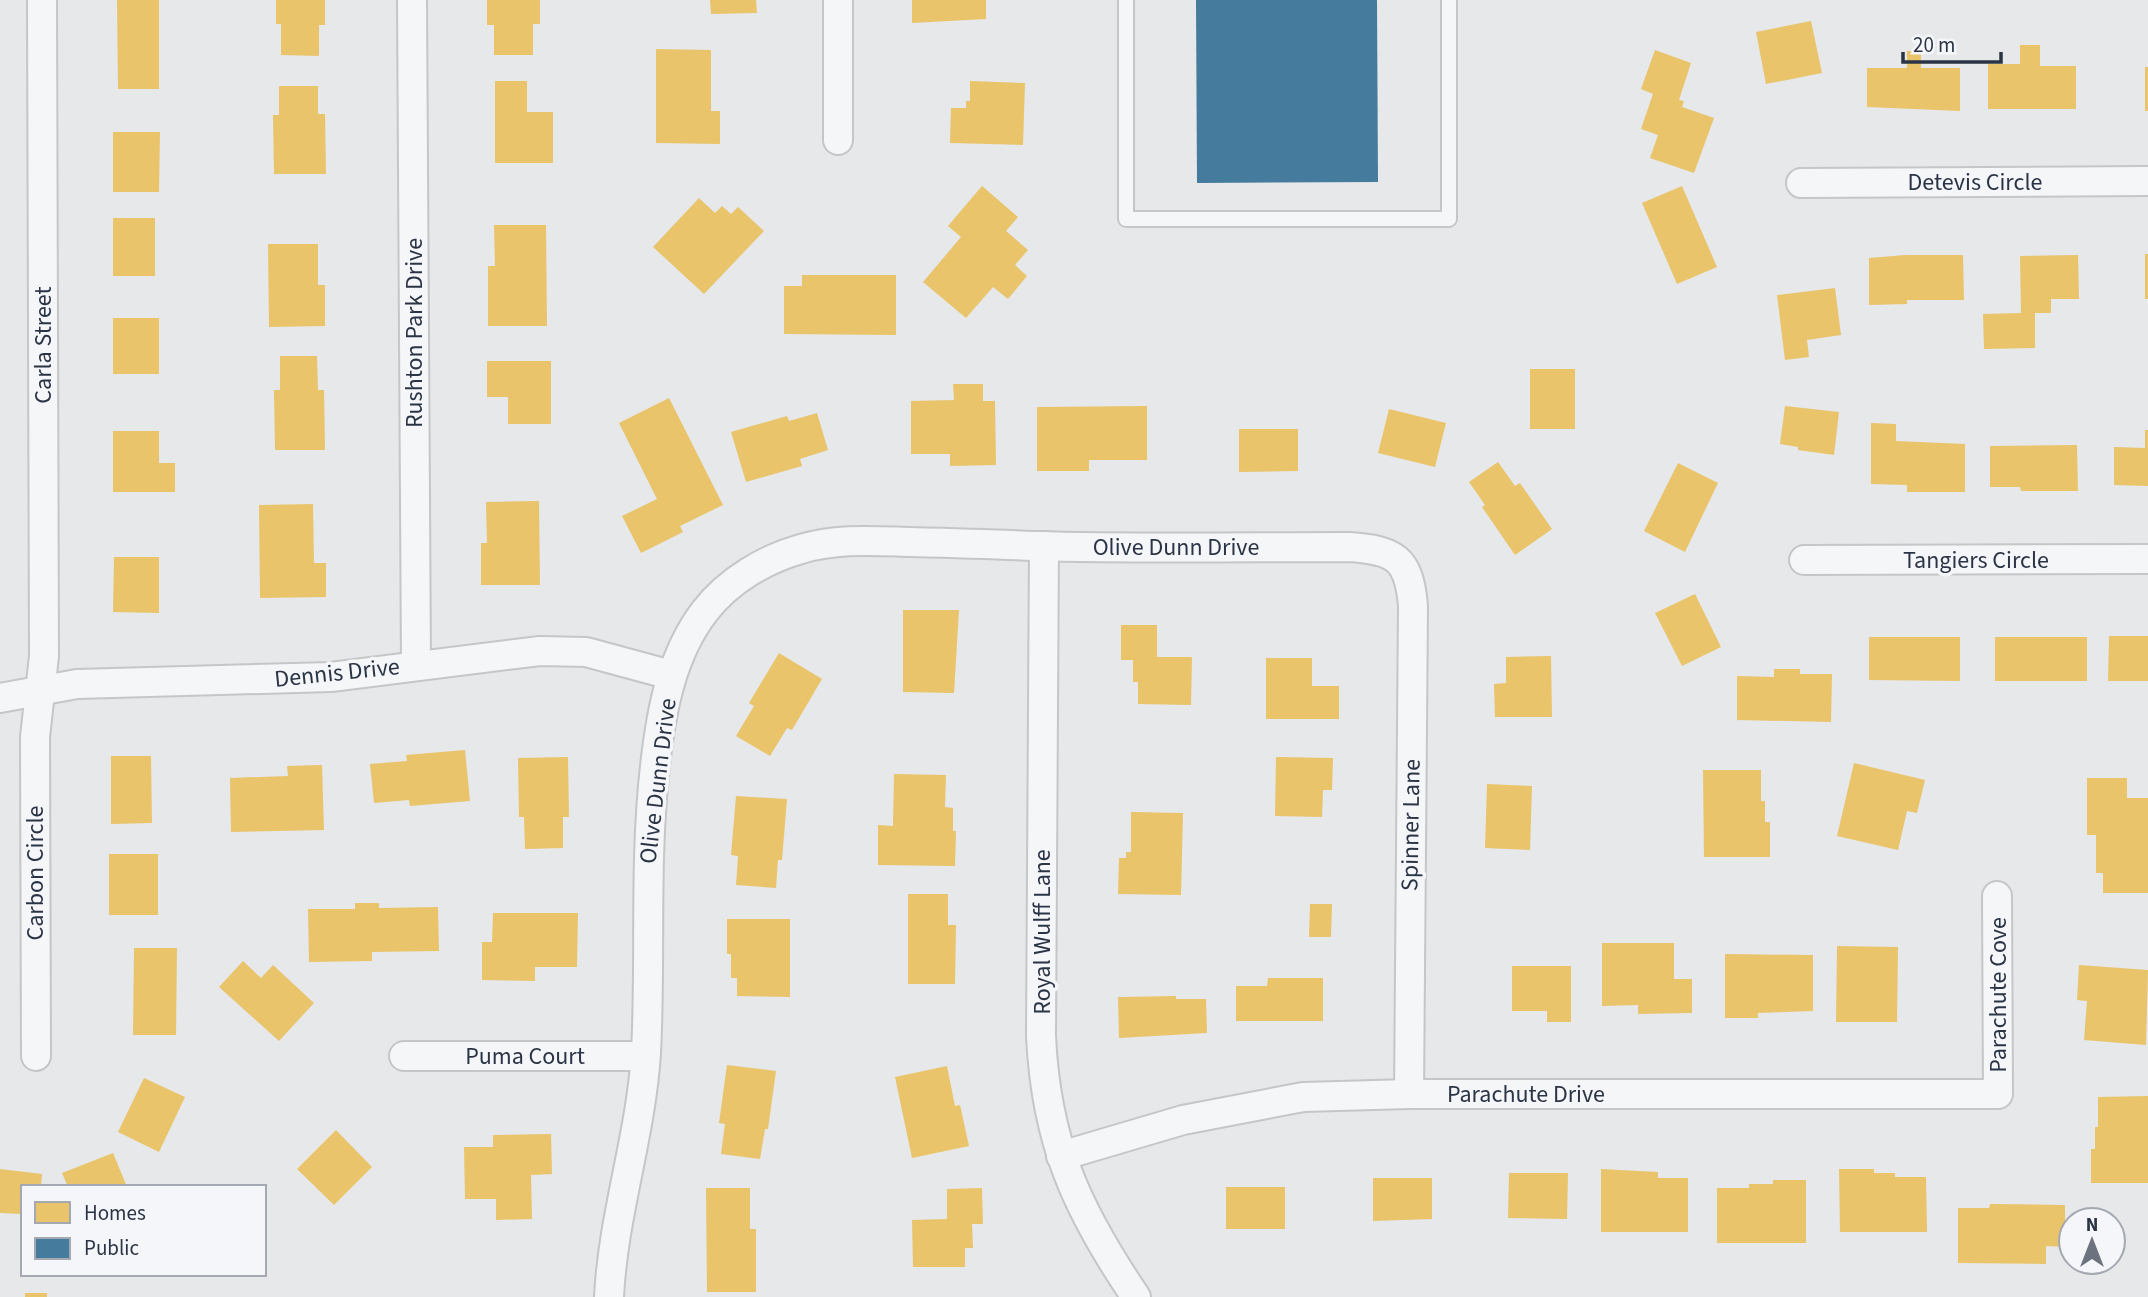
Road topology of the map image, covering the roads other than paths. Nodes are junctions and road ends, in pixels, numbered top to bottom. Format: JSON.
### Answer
{"nodes":[{"id":1,"x":42,"y":0,"type":"edge"},
{"id":2,"x":412,"y":0,"type":"edge"},
{"id":3,"x":838,"y":0,"type":"edge"},
{"id":4,"x":1126,"y":0,"type":"edge"},
{"id":5,"x":1449,"y":0,"type":"edge"},
{"id":6,"x":838,"y":140,"type":"dead end"},
{"id":7,"x":2148,"y":181,"type":"edge"},
{"id":8,"x":1801,"y":183,"type":"dead end"},
{"id":9,"x":1044,"y":546,"type":"junction"},
{"id":10,"x":1400,"y":559,"type":"joint"},
{"id":11,"x":2148,"y":559,"type":"edge"},
{"id":12,"x":1804,"y":560,"type":"dead end"},
{"id":13,"x":416,"y":666,"type":"junction"},
{"id":14,"x":671,"y":675,"type":"junction"},
{"id":15,"x":40,"y":690,"type":"junction"},
{"id":16,"x":0,"y":698,"type":"edge"},
{"id":17,"x":1997,"y":895,"type":"dead end"},
{"id":18,"x":36,"y":1056,"type":"dead end"},
{"id":19,"x":404,"y":1056,"type":"dead end"},
{"id":20,"x":645,"y":1056,"type":"junction"},
{"id":21,"x":1409,"y":1094,"type":"junction"},
{"id":22,"x":1998,"y":1094,"type":"joint"},
{"id":23,"x":1061,"y":1156,"type":"junction"},
{"id":24,"x":609,"y":1297,"type":"edge"},
{"id":25,"x":1136,"y":1297,"type":"edge"}],
"edges":[{"from":1,"to":15,"type":"street","name":"Carla Street"},
{"from":2,"to":13,"type":"street","name":"Rushton Park Drive"},
{"from":3,"to":6,"type":"street"},
{"from":4,"to":5,"type":"lane"},
{"from":7,"to":8,"type":"street","name":"Detevis Circle"},
{"from":9,"to":10,"type":"street","name":"Olive Dunn Drive"},
{"from":9,"to":14,"type":"street","name":"Olive Dunn Drive"},
{"from":9,"to":23,"type":"street","name":"Royal Wulff Lane"},
{"from":10,"to":21,"type":"street","name":"Spinner Lane"},
{"from":11,"to":12,"type":"street","name":"Tangiers Circle"},
{"from":13,"to":14,"type":"street","name":"Dennis Drive"},
{"from":13,"to":15,"type":"street","name":"Dennis Drive"},
{"from":14,"to":20,"type":"street","name":"Olive Dunn Drive"},
{"from":15,"to":16,"type":"street","name":"Dennis Drive"},
{"from":15,"to":18,"type":"street","name":"Carbon Circle"},
{"from":17,"to":22,"type":"street","name":"Parachute Cove"},
{"from":19,"to":20,"type":"street","name":"Puma Court"},
{"from":20,"to":24,"type":"street","name":"Olive Dunn Drive"},
{"from":21,"to":22,"type":"street","name":"Parachute Drive"},
{"from":21,"to":23,"type":"street","name":"Parachute Drive"},
{"from":23,"to":25,"type":"street","name":"Royal Wulff Lane"}]}
